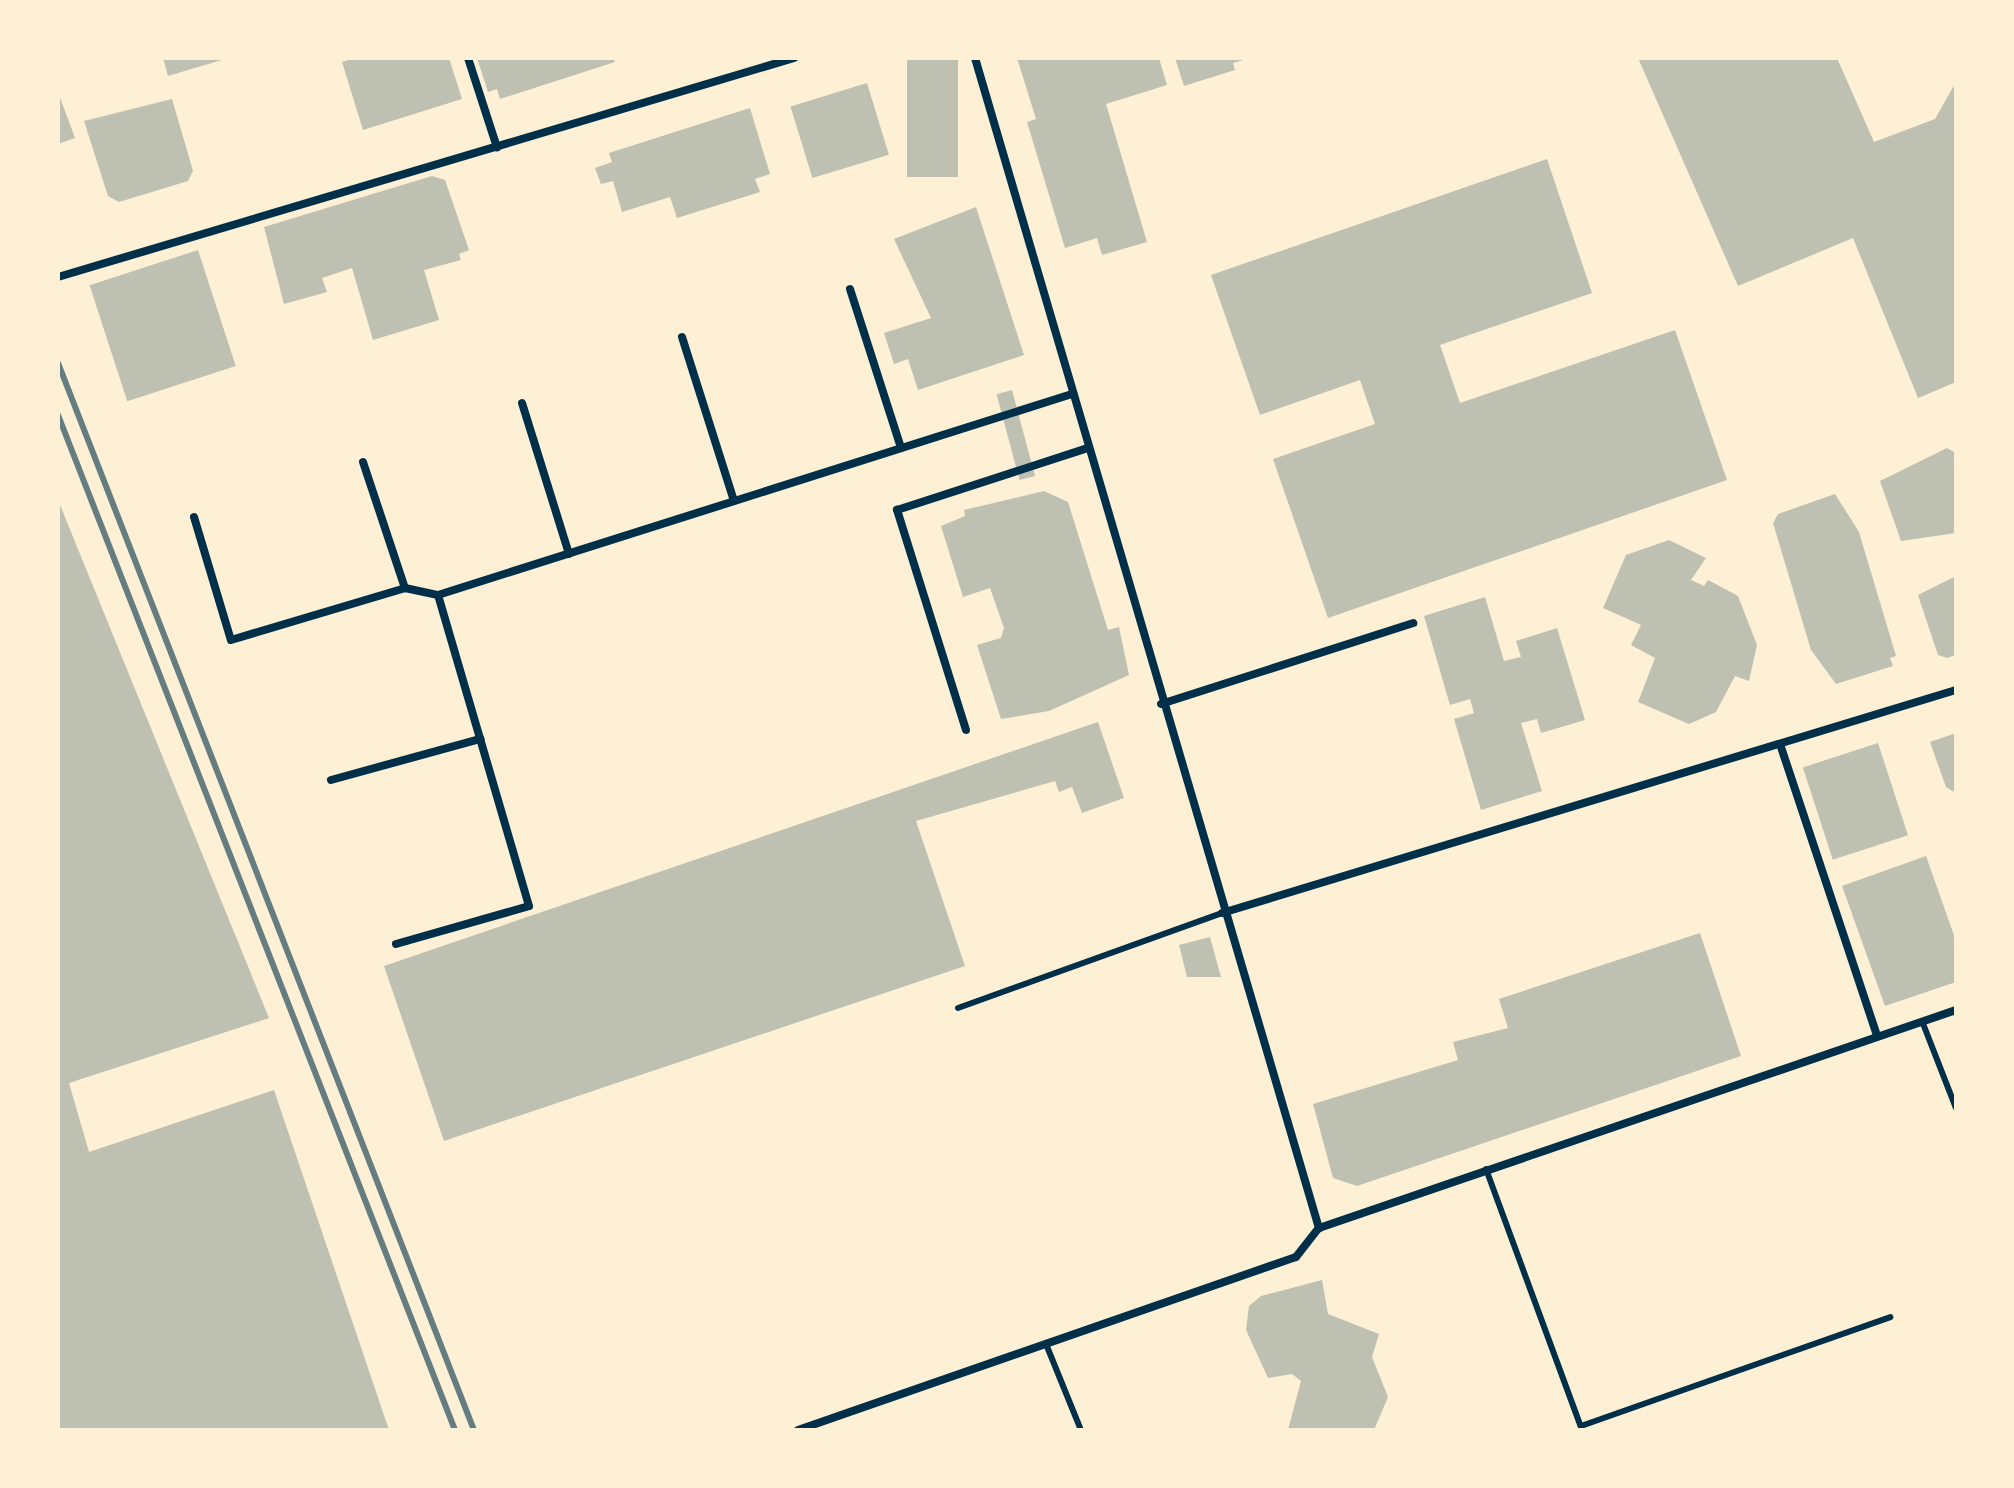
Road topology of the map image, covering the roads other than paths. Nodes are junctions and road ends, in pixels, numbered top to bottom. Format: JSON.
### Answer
{"nodes":[{"id":1,"x":468,"y":58,"type":"edge"},
{"id":2,"x":794,"y":58,"type":"edge"},
{"id":3,"x":975,"y":58,"type":"edge"},
{"id":4,"x":497,"y":147,"type":"junction"},
{"id":5,"x":58,"y":277,"type":"edge"},
{"id":6,"x":850,"y":289,"type":"dead end"},
{"id":7,"x":682,"y":337,"type":"dead end"},
{"id":8,"x":1072,"y":394,"type":"junction"},
{"id":9,"x":522,"y":403,"type":"dead end"},
{"id":10,"x":901,"y":448,"type":"junction"},
{"id":11,"x":1088,"y":448,"type":"junction"},
{"id":12,"x":363,"y":462,"type":"dead end"},
{"id":13,"x":734,"y":501,"type":"junction"},
{"id":14,"x":194,"y":517,"type":"dead end"},
{"id":15,"x":569,"y":554,"type":"junction"},
{"id":16,"x":405,"y":588,"type":"junction"},
{"id":17,"x":438,"y":595,"type":"junction"},
{"id":18,"x":1413,"y":623,"type":"dead end"},
{"id":19,"x":1956,"y":690,"type":"edge"},
{"id":20,"x":1161,"y":704,"type":"junction"},
{"id":21,"x":966,"y":730,"type":"dead end"},
{"id":22,"x":480,"y":739,"type":"junction"},
{"id":23,"x":1780,"y":744,"type":"junction"},
{"id":24,"x":331,"y":780,"type":"dead end"},
{"id":25,"x":1222,"y":913,"type":"junction"},
{"id":26,"x":396,"y":944,"type":"dead end"},
{"id":27,"x":958,"y":1008,"type":"dead end"},
{"id":28,"x":1956,"y":1010,"type":"edge"},
{"id":29,"x":1922,"y":1021,"type":"junction"},
{"id":30,"x":1877,"y":1036,"type":"junction"},
{"id":31,"x":1956,"y":1108,"type":"edge"},
{"id":32,"x":1486,"y":1169,"type":"junction"},
{"id":33,"x":1319,"y":1228,"type":"junction"},
{"id":34,"x":1890,"y":1317,"type":"dead end"},
{"id":35,"x":1046,"y":1344,"type":"junction"},
{"id":36,"x":1582,"y":1428,"type":"edge"},
{"id":37,"x":798,"y":1430,"type":"edge"},
{"id":38,"x":1081,"y":1430,"type":"edge"}],
"edges":[{"from":1,"to":4,"type":"street"},
{"from":2,"to":4,"type":"street"},
{"from":3,"to":8,"type":"street"},
{"from":4,"to":5,"type":"street"},
{"from":6,"to":10,"type":"street"},
{"from":7,"to":13,"type":"street"},
{"from":8,"to":10,"type":"street"},
{"from":8,"to":11,"type":"street"},
{"from":9,"to":15,"type":"street"},
{"from":10,"to":13,"type":"street"},
{"from":11,"to":20,"type":"street"},
{"from":11,"to":21,"type":"street"},
{"from":12,"to":16,"type":"street"},
{"from":13,"to":15,"type":"street"},
{"from":14,"to":16,"type":"street"},
{"from":15,"to":17,"type":"street"},
{"from":16,"to":17,"type":"street"},
{"from":17,"to":22,"type":"street"},
{"from":18,"to":20,"type":"street"},
{"from":19,"to":23,"type":"street"},
{"from":20,"to":25,"type":"street"},
{"from":22,"to":24,"type":"street"},
{"from":22,"to":26,"type":"street"},
{"from":23,"to":25,"type":"street"},
{"from":23,"to":30,"type":"street"},
{"from":25,"to":27,"type":"lane"},
{"from":25,"to":33,"type":"street"},
{"from":28,"to":29,"type":"street"},
{"from":29,"to":30,"type":"street"},
{"from":29,"to":31,"type":"lane"},
{"from":30,"to":32,"type":"street"},
{"from":32,"to":33,"type":"street"},
{"from":32,"to":36,"type":"lane"},
{"from":33,"to":35,"type":"street"},
{"from":34,"to":36,"type":"lane"},
{"from":35,"to":37,"type":"street"},
{"from":35,"to":38,"type":"lane"}]}
